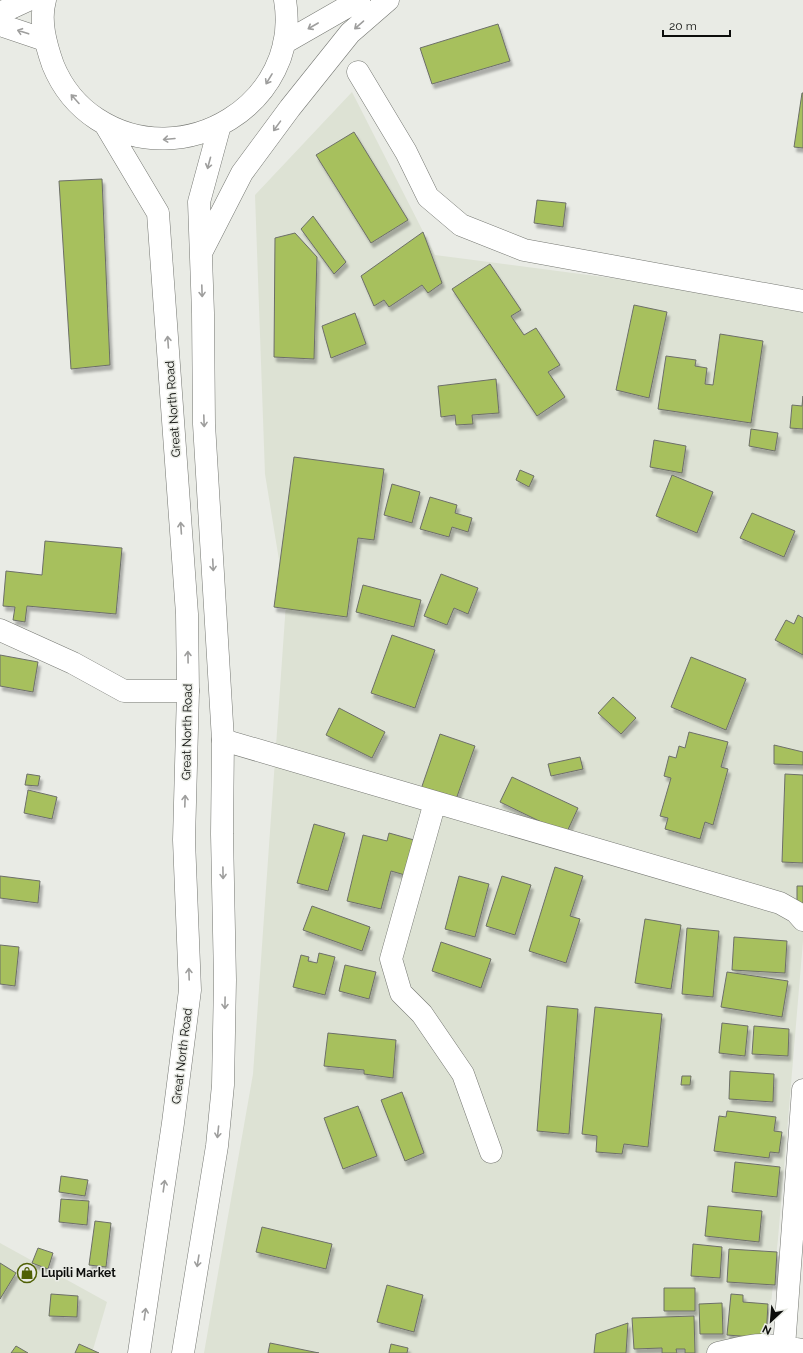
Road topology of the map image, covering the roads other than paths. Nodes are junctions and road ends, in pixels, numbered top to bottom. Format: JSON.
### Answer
{"nodes":[{"id":1,"x":28,"y":0,"type":"edge"},
{"id":2,"x":45,"y":0,"type":"edge"},
{"id":3,"x":285,"y":0,"type":"edge"},
{"id":4,"x":359,"y":0,"type":"edge"},
{"id":5,"x":388,"y":0,"type":"edge"},
{"id":6,"x":0,"y":13,"type":"edge"},
{"id":7,"x":0,"y":25,"type":"edge"},
{"id":8,"x":45,"y":40,"type":"junction"},
{"id":9,"x":284,"y":43,"type":"junction"},
{"id":10,"x":358,"y":72,"type":"dead end"},
{"id":11,"x":105,"y":124,"type":"junction"},
{"id":12,"x":220,"y":125,"type":"junction"},
{"id":13,"x":201,"y":252,"type":"junction"},
{"id":14,"x":803,"y":301,"type":"edge"},
{"id":15,"x":0,"y":630,"type":"edge"},
{"id":16,"x":188,"y":691,"type":"junction"},
{"id":17,"x":223,"y":740,"type":"junction"},
{"id":18,"x":435,"y":802,"type":"junction"},
{"id":19,"x":803,"y":920,"type":"edge"},
{"id":20,"x":803,"y":1090,"type":"edge"},
{"id":21,"x":491,"y":1152,"type":"dead end"},
{"id":22,"x":793,"y":1349,"type":"edge"},
{"id":23,"x":139,"y":1353,"type":"edge"},
{"id":24,"x":183,"y":1353,"type":"edge"},
{"id":25,"x":718,"y":1353,"type":"edge"}],
"edges":[{"from":1,"to":6,"type":"main road"},
{"from":2,"to":8,"type":"main road"},
{"from":3,"to":9,"type":"main road"},
{"from":4,"to":9,"type":"main road","one_way":true},
{"from":5,"to":13,"type":"main road","one_way":true},
{"from":8,"to":7,"type":"main road","one_way":true},
{"from":11,"to":8,"type":"main road","one_way":true},
{"from":9,"to":12,"type":"main road","one_way":true},
{"from":10,"to":14,"type":"main road"},
{"from":12,"to":11,"type":"main road","one_way":true},
{"from":16,"to":11,"type":"main road","name":"Great North Road","one_way":true},
{"from":12,"to":13,"type":"main road","one_way":true},
{"from":13,"to":17,"type":"main road","one_way":true},
{"from":15,"to":16,"type":"main road"},
{"from":23,"to":16,"type":"main road","name":"Great North Road","one_way":true},
{"from":17,"to":18,"type":"main road"},
{"from":17,"to":24,"type":"main road","one_way":true},
{"from":18,"to":19,"type":"main road"},
{"from":18,"to":21,"type":"main road"},
{"from":20,"to":22,"type":"main road"},
{"from":22,"to":25,"type":"main road"}]}
